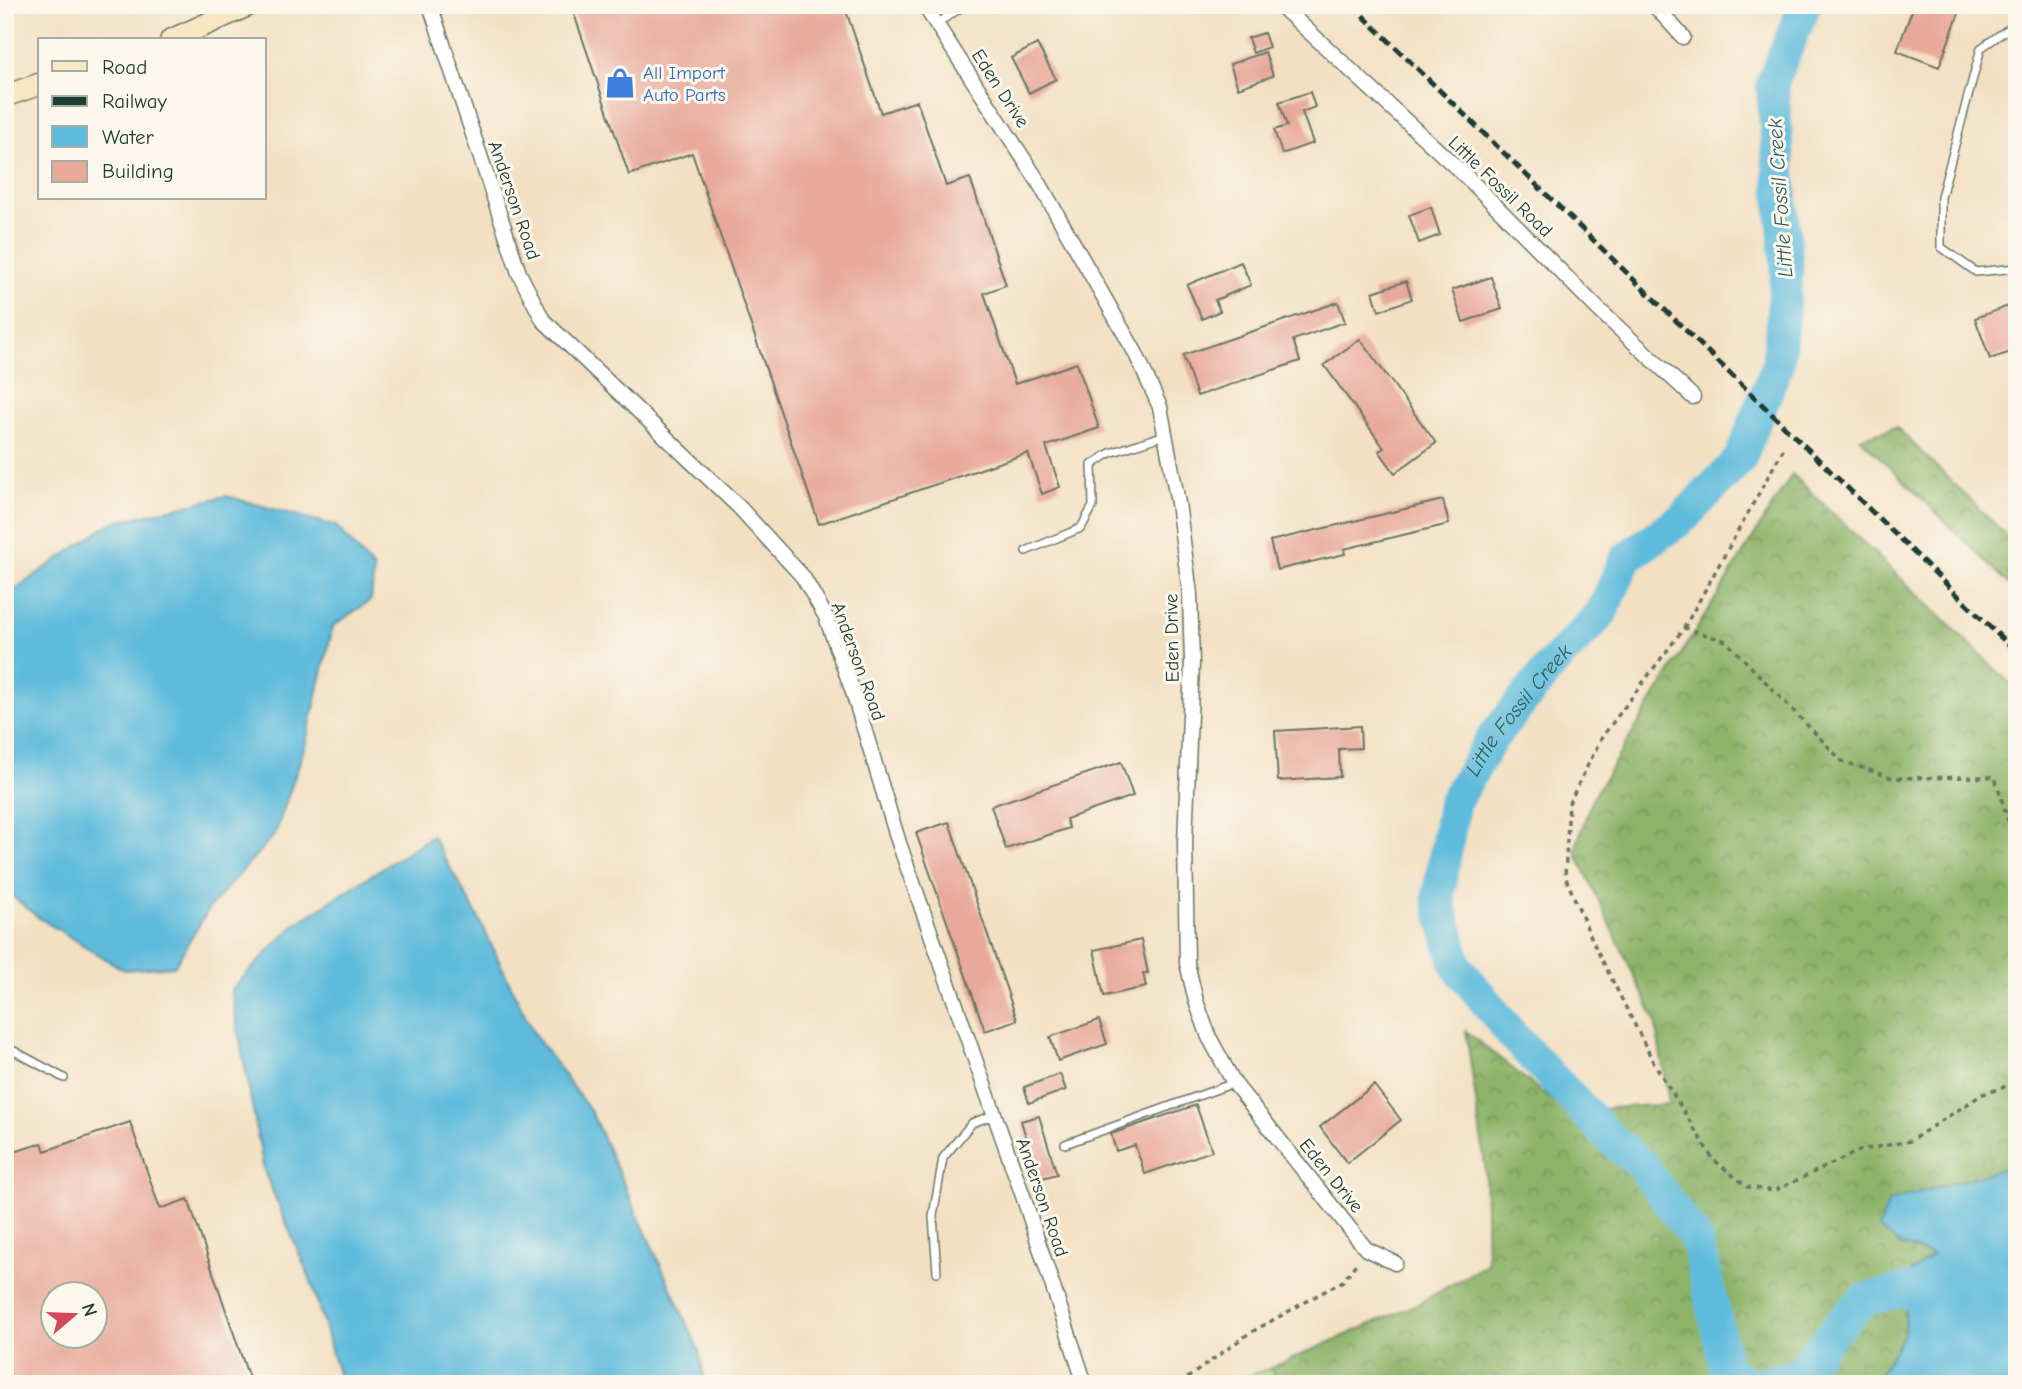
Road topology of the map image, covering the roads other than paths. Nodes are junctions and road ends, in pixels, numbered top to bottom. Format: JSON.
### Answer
{"nodes":[{"id":1,"x":430,"y":5,"type":"edge"},
{"id":2,"x":924,"y":5,"type":"edge"},
{"id":3,"x":965,"y":5,"type":"edge"},
{"id":4,"x":1280,"y":5,"type":"edge"},
{"id":5,"x":1654,"y":5,"type":"edge"},
{"id":6,"x":238,"y":7,"type":"edge"},
{"id":7,"x":936,"y":24,"type":"junction"},
{"id":8,"x":2017,"y":26,"type":"edge"},
{"id":9,"x":1683,"y":37,"type":"dead end"},
{"id":10,"x":175,"y":38,"type":"edge"},
{"id":11,"x":38,"y":85,"type":"edge"},
{"id":12,"x":5,"y":96,"type":"edge"},
{"id":13,"x":2017,"y":268,"type":"edge"},
{"id":14,"x":1693,"y":397,"type":"dead end"},
{"id":15,"x":1165,"y":435,"type":"junction"},
{"id":16,"x":1026,"y":551,"type":"dead end"},
{"id":17,"x":5,"y":1046,"type":"edge"},
{"id":18,"x":64,"y":1078,"type":"dead end"},
{"id":19,"x":1234,"y":1083,"type":"junction"},
{"id":20,"x":995,"y":1115,"type":"junction"},
{"id":21,"x":1065,"y":1144,"type":"dead end"},
{"id":22,"x":1395,"y":1263,"type":"dead end"},
{"id":23,"x":937,"y":1272,"type":"dead end"},
{"id":24,"x":1085,"y":1384,"type":"edge"}],
"edges":[{"from":1,"to":20,"type":"street","name":"Anderson Road"},
{"from":2,"to":7,"type":"street","name":"Eden Drive"},
{"from":3,"to":7,"type":"lane"},
{"from":4,"to":14,"type":"street","name":"Little Fossil Road"},
{"from":5,"to":9,"type":"street"},
{"from":6,"to":10,"type":"street"},
{"from":7,"to":15,"type":"street","name":"Eden Drive"},
{"from":8,"to":13,"type":"lane"},
{"from":11,"to":12,"type":"street"},
{"from":15,"to":16,"type":"lane"},
{"from":15,"to":19,"type":"street","name":"Eden Drive"},
{"from":17,"to":18,"type":"lane"},
{"from":19,"to":21,"type":"lane"},
{"from":19,"to":22,"type":"street","name":"Eden Drive"},
{"from":20,"to":23,"type":"lane"},
{"from":20,"to":24,"type":"street","name":"Anderson Road"}]}
